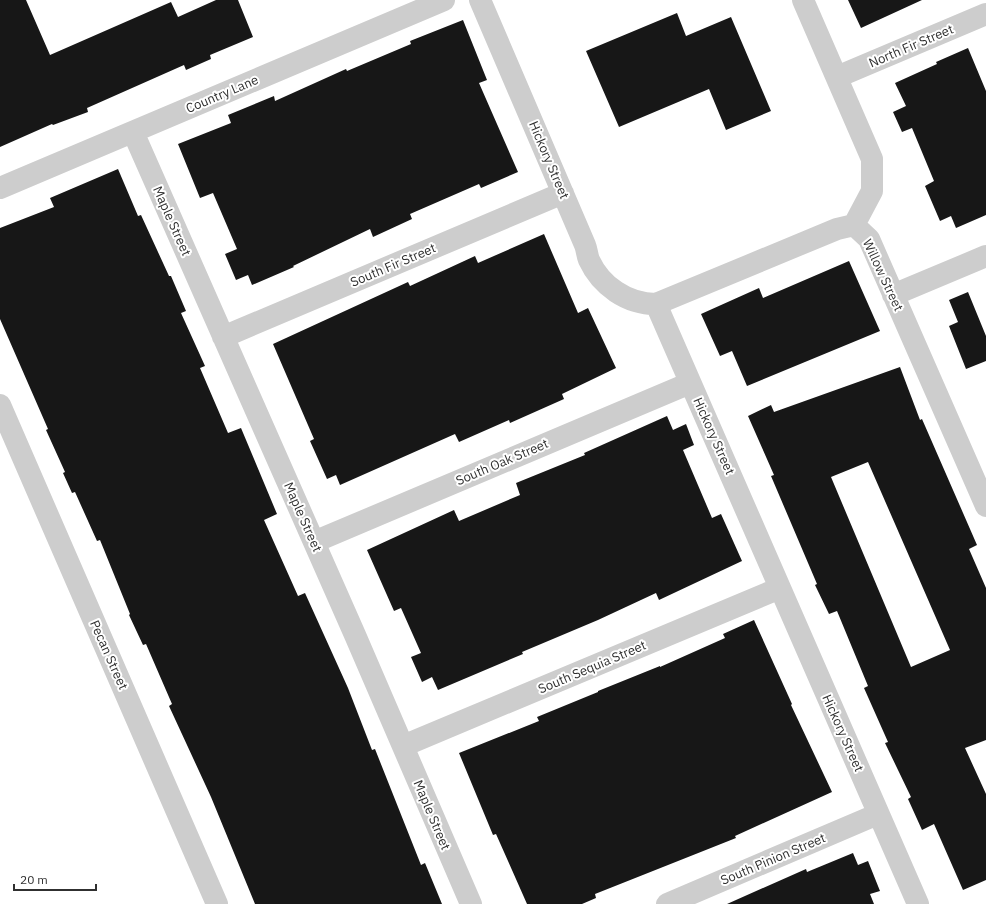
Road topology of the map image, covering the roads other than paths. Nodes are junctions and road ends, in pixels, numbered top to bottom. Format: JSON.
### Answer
{"nodes":[{"id":1,"x":444,"y":0,"type":"edge"},
{"id":2,"x":480,"y":0,"type":"edge"},
{"id":3,"x":803,"y":0,"type":"edge"},
{"id":4,"x":986,"y":14,"type":"edge"},
{"id":5,"x":837,"y":77,"type":"junction"},
{"id":6,"x":133,"y":132,"type":"junction"},
{"id":7,"x":0,"y":188,"type":"edge"},
{"id":8,"x":563,"y":193,"type":"junction"},
{"id":9,"x":854,"y":225,"type":"junction"},
{"id":10,"x":986,"y":256,"type":"edge"},
{"id":11,"x":893,"y":295,"type":"junction"},
{"id":12,"x":656,"y":304,"type":"junction"},
{"id":13,"x":223,"y":337,"type":"junction"},
{"id":14,"x":690,"y":383,"type":"junction"},
{"id":15,"x":0,"y":406,"type":"edge"},
{"id":16,"x":985,"y":502,"type":"edge"},
{"id":17,"x":314,"y":542,"type":"junction"},
{"id":18,"x":780,"y":588,"type":"junction"},
{"id":19,"x":403,"y":746,"type":"junction"},
{"id":20,"x":878,"y":814,"type":"junction"},
{"id":21,"x":217,"y":904,"type":"edge"},
{"id":22,"x":471,"y":904,"type":"edge"},
{"id":23,"x":667,"y":904,"type":"edge"},
{"id":24,"x":918,"y":904,"type":"edge"}],
"edges":[{"from":1,"to":6,"type":"street","name":"Country Lane"},
{"from":2,"to":8,"type":"street","name":"Hickory Street"},
{"from":3,"to":5,"type":"street","name":"Willow Street"},
{"from":4,"to":5,"type":"street","name":"North Fir Street"},
{"from":5,"to":9,"type":"street","name":"Willow Street"},
{"from":6,"to":7,"type":"street","name":"Country Lane"},
{"from":6,"to":13,"type":"street","name":"Maple Street"},
{"from":8,"to":12,"type":"street","name":"Hickory Street"},
{"from":8,"to":13,"type":"street","name":"South Fir Street"},
{"from":9,"to":11,"type":"street","name":"Willow Street"},
{"from":9,"to":12,"type":"street"},
{"from":10,"to":11,"type":"street"},
{"from":11,"to":16,"type":"street","name":"Willow Street"},
{"from":12,"to":14,"type":"street","name":"Hickory Street"},
{"from":13,"to":17,"type":"street","name":"Maple Street"},
{"from":14,"to":17,"type":"street","name":"South Oak Street"},
{"from":14,"to":18,"type":"street","name":"Hickory Street"},
{"from":15,"to":21,"type":"street","name":"Pecan Street"},
{"from":17,"to":19,"type":"street","name":"Maple Street"},
{"from":18,"to":19,"type":"street","name":"South Sequia Street"},
{"from":18,"to":20,"type":"street","name":"Hickory Street"},
{"from":19,"to":22,"type":"street","name":"Maple Street"},
{"from":20,"to":23,"type":"street","name":"South Pinion Street"},
{"from":20,"to":24,"type":"street","name":"Hickory Street"}]}
